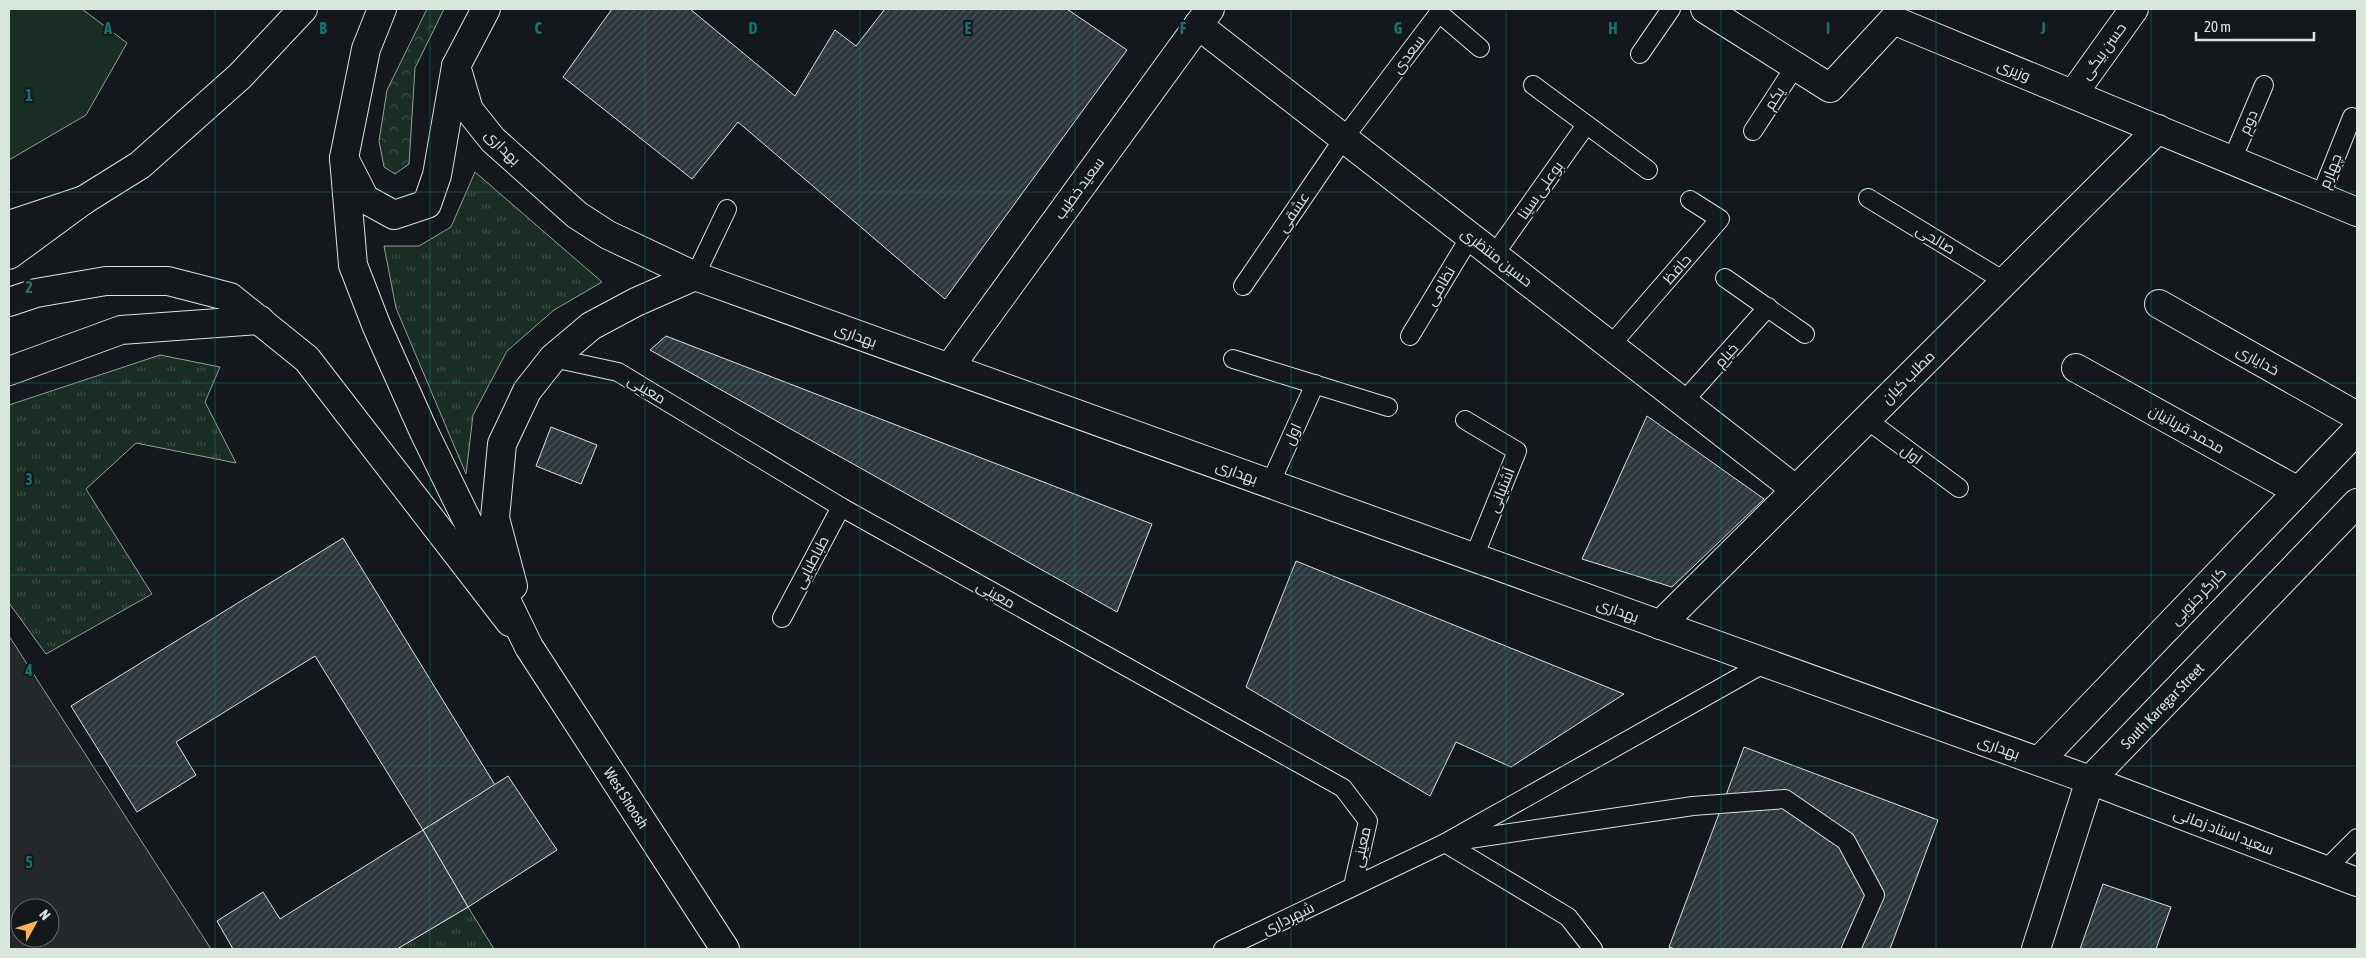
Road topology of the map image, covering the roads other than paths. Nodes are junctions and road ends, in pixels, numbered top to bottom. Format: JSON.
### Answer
{"nodes":[{"id":1,"x":302,"y":9,"type":"edge"},
{"id":2,"x":382,"y":9,"type":"edge"},
{"id":3,"x":486,"y":9,"type":"edge"},
{"id":4,"x":1671,"y":9,"type":"edge"},
{"id":5,"x":1705,"y":9,"type":"edge"},
{"id":6,"x":2134,"y":9,"type":"edge"},
{"id":7,"x":1204,"y":17,"type":"edge"},
{"id":8,"x":1480,"y":48,"type":"dead end"},
{"id":9,"x":1640,"y":54,"type":"dead end"},
{"id":10,"x":1796,"y":65,"type":"junction"},
{"id":11,"x":456,"y":66,"type":"junction"},
{"id":12,"x":1533,"y":85,"type":"dead end"},
{"id":13,"x":2264,"y":85,"type":"dead end"},
{"id":14,"x":2073,"y":94,"type":"junction"},
{"id":15,"x":2352,"y":117,"type":"dead end"},
{"id":16,"x":1586,"y":124,"type":"junction"},
{"id":17,"x":2158,"y":130,"type":"junction"},
{"id":18,"x":1753,"y":131,"type":"dead end"},
{"id":19,"x":1344,"y":138,"type":"junction"},
{"id":20,"x":344,"y":158,"type":"junction"},
{"id":21,"x":2232,"y":160,"type":"junction"},
{"id":22,"x":1648,"y":170,"type":"dead end"},
{"id":23,"x":2320,"y":197,"type":"junction"},
{"id":24,"x":1868,"y":198,"type":"dead end"},
{"id":25,"x":84,"y":200,"type":"junction"},
{"id":26,"x":1690,"y":200,"type":"dead end"},
{"id":27,"x":727,"y":209,"type":"dead end"},
{"id":28,"x":2357,"y":212,"type":"edge"},
{"id":29,"x":9,"y":225,"type":"edge"},
{"id":30,"x":1470,"y":236,"type":"junction"},
{"id":31,"x":9,"y":255,"type":"edge"},
{"id":32,"x":1494,"y":255,"type":"junction"},
{"id":33,"x":695,"y":276,"type":"junction"},
{"id":34,"x":1725,"y":278,"type":"dead end"},
{"id":35,"x":2004,"y":281,"type":"junction"},
{"id":36,"x":1243,"y":286,"type":"dead end"},
{"id":37,"x":9,"y":302,"type":"edge"},
{"id":38,"x":2158,"y":304,"type":"dead end"},
{"id":39,"x":1768,"y":307,"type":"junction"},
{"id":40,"x":260,"y":320,"type":"junction"},
{"id":41,"x":1805,"y":334,"type":"dead end"},
{"id":42,"x":1410,"y":336,"type":"dead end"},
{"id":43,"x":1611,"y":345,"type":"junction"},
{"id":44,"x":553,"y":358,"type":"junction"},
{"id":45,"x":1233,"y":359,"type":"dead end"},
{"id":46,"x":949,"y":368,"type":"junction"},
{"id":47,"x":2076,"y":368,"type":"dead end"},
{"id":48,"x":9,"y":370,"type":"edge"},
{"id":49,"x":1315,"y":384,"type":"junction"},
{"id":50,"x":1683,"y":402,"type":"junction"},
{"id":51,"x":1388,"y":407,"type":"dead end"},
{"id":52,"x":2357,"y":416,"type":"edge"},
{"id":53,"x":1866,"y":419,"type":"junction"},
{"id":54,"x":1465,"y":420,"type":"dead end"},
{"id":55,"x":2357,"y":430,"type":"edge"},
{"id":56,"x":1270,"y":484,"type":"junction"},
{"id":57,"x":1958,"y":488,"type":"dead end"},
{"id":58,"x":1795,"y":489,"type":"junction"},
{"id":59,"x":2298,"y":491,"type":"junction"},
{"id":60,"x":2357,"y":503,"type":"edge"},
{"id":61,"x":841,"y":506,"type":"junction"},
{"id":62,"x":1474,"y":557,"type":"junction"},
{"id":63,"x":782,"y":618,"type":"dead end"},
{"id":64,"x":1660,"y":625,"type":"junction"},
{"id":65,"x":529,"y":647,"type":"junction"},
{"id":66,"x":1765,"y":663,"type":"junction"},
{"id":67,"x":2039,"y":762,"type":"junction"},
{"id":68,"x":2090,"y":780,"type":"junction"},
{"id":69,"x":2357,"y":838,"type":"edge"},
{"id":70,"x":1445,"y":843,"type":"junction"},
{"id":71,"x":2324,"y":870,"type":"junction"},
{"id":72,"x":2357,"y":882,"type":"edge"},
{"id":73,"x":1353,"y":886,"type":"junction"},
{"id":74,"x":725,"y":949,"type":"edge"},
{"id":75,"x":1223,"y":949,"type":"edge"},
{"id":76,"x":1593,"y":949,"type":"edge"},
{"id":77,"x":1851,"y":949,"type":"edge"},
{"id":78,"x":2036,"y":949,"type":"edge"}],
"edges":[{"from":1,"to":25,"type":"street"},
{"from":2,"to":20,"type":"street"},
{"from":3,"to":11,"type":"street"},
{"from":4,"to":9,"type":"lane"},
{"from":5,"to":10,"type":"street","name":"وزیری"},
{"from":6,"to":14,"type":"street","name":"حسن بیگی"},
{"from":7,"to":19,"type":"street","name":"حسین منتظری"},
{"from":7,"to":46,"type":"street","name":"سعید خطیب"},
{"from":8,"to":19,"type":"lane","name":"سعدی"},
{"from":10,"to":14,"type":"street","name":"وزیری"},
{"from":10,"to":18,"type":"lane","name":"یکم"},
{"from":11,"to":20,"type":"street"},
{"from":11,"to":33,"type":"street","name":"بهداری"},
{"from":12,"to":16,"type":"lane"},
{"from":13,"to":21,"type":"lane","name":"دوم"},
{"from":14,"to":17,"type":"street","name":"وزیری"},
{"from":15,"to":23,"type":"lane","name":"چهارم"},
{"from":16,"to":22,"type":"lane"},
{"from":16,"to":32,"type":"lane","name":"بوعلی سینا"},
{"from":17,"to":21,"type":"street","name":"وزیری"},
{"from":17,"to":35,"type":"street","name":"مطلب کیان"},
{"from":19,"to":30,"type":"street","name":"حسین منتظری"},
{"from":19,"to":36,"type":"lane","name":"عشقی"},
{"from":20,"to":65,"type":"street"},
{"from":21,"to":23,"type":"street","name":"وزیری"},
{"from":23,"to":28,"type":"street","name":"وزیری"},
{"from":24,"to":35,"type":"lane","name":"صالحی"},
{"from":25,"to":29,"type":"street"},
{"from":25,"to":31,"type":"street"},
{"from":26,"to":43,"type":"lane","name":"حافظ"},
{"from":27,"to":33,"type":"lane"},
{"from":30,"to":32,"type":"street","name":"حسین منتظری"},
{"from":30,"to":42,"type":"lane","name":"نظامی"},
{"from":32,"to":43,"type":"street","name":"حسین منتظری"},
{"from":33,"to":44,"type":"street"},
{"from":33,"to":46,"type":"street","name":"بهداری"},
{"from":34,"to":39,"type":"lane"},
{"from":35,"to":53,"type":"street","name":"مطلب کیان"},
{"from":37,"to":40,"type":"street"},
{"from":38,"to":52,"type":"street","name":"خدایاری"},
{"from":39,"to":41,"type":"lane"},
{"from":39,"to":50,"type":"lane","name":"خیام"},
{"from":40,"to":48,"type":"street"},
{"from":40,"to":65,"type":"street"},
{"from":43,"to":50,"type":"street","name":"حسین منتظری"},
{"from":44,"to":61,"type":"lane","name":"معینی"},
{"from":44,"to":65,"type":"street"},
{"from":45,"to":49,"type":"lane"},
{"from":46,"to":56,"type":"street","name":"بهداری"},
{"from":47,"to":59,"type":"street","name":"محمد قربانیان"},
{"from":49,"to":51,"type":"lane"},
{"from":49,"to":56,"type":"lane","name":"اول"},
{"from":50,"to":58,"type":"street","name":"حسین منتظری"},
{"from":53,"to":57,"type":"lane","name":"اول"},
{"from":53,"to":58,"type":"street","name":"مطلب کیان"},
{"from":54,"to":62,"type":"lane","name":"آشتیانی"},
{"from":55,"to":59,"type":"street","name":"کارگر جنوبی"},
{"from":56,"to":62,"type":"street","name":"بهداری"},
{"from":58,"to":64,"type":"street","name":"مطلب کیان"},
{"from":59,"to":67,"type":"street","name":"کارگر جنوبی"},
{"from":60,"to":68,"type":"street","name":"South Karegar Street"},
{"from":61,"to":63,"type":"lane","name":"طباطبایی"},
{"from":61,"to":73,"type":"lane","name":"معینی"},
{"from":62,"to":64,"type":"street","name":"بهداری"},
{"from":64,"to":66,"type":"street","name":"بهداری"},
{"from":65,"to":74,"type":"street","name":"West Shoosh"},
{"from":66,"to":67,"type":"street","name":"بهداری"},
{"from":66,"to":70,"type":"lane"},
{"from":67,"to":68,"type":"street","name":"بهداری"},
{"from":68,"to":71,"type":"street","name":"سعید استاد زمانی"},
{"from":68,"to":78,"type":"street","name":"South Karegar Street"},
{"from":69,"to":71,"type":"lane"},
{"from":70,"to":73,"type":"lane","name":"شهرداری"},
{"from":70,"to":76,"type":"lane"},
{"from":70,"to":77,"type":"lane"},
{"from":71,"to":72,"type":"street","name":"سعید استاد زمانی"},
{"from":73,"to":75,"type":"lane","name":"شهرداری"}]}
